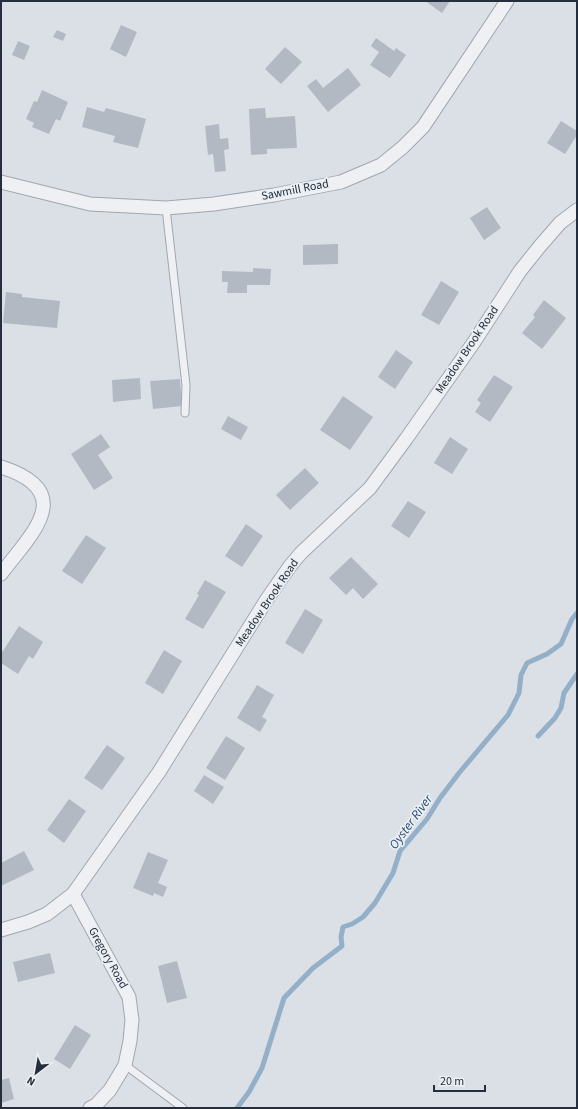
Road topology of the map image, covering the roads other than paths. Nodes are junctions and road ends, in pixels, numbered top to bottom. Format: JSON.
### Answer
{"nodes":[{"id":1,"x":507,"y":1,"type":"edge"},
{"id":2,"x":1,"y":182,"type":"edge"},
{"id":3,"x":166,"y":208,"type":"junction"},
{"id":4,"x":577,"y":210,"type":"edge"},
{"id":5,"x":185,"y":413,"type":"dead end"},
{"id":6,"x":1,"y":467,"type":"edge"},
{"id":7,"x":1,"y":574,"type":"edge"},
{"id":8,"x":73,"y":894,"type":"junction"},
{"id":9,"x":1,"y":930,"type":"edge"},
{"id":10,"x":125,"y":1065,"type":"junction"},
{"id":11,"x":90,"y":1108,"type":"edge"},
{"id":12,"x":183,"y":1108,"type":"edge"}],
"edges":[{"from":1,"to":3,"type":"street","name":"Sawmill Road"},
{"from":2,"to":3,"type":"street","name":"Sawmill Road"},
{"from":3,"to":5,"type":"lane"},
{"from":4,"to":8,"type":"street","name":"Meadow Brook Road"},
{"from":6,"to":7,"type":"street"},
{"from":8,"to":9,"type":"street","name":"Meadow Brook Road"},
{"from":8,"to":10,"type":"street","name":"Gregory Road"},
{"from":10,"to":11,"type":"street","name":"Gregory Road"},
{"from":10,"to":12,"type":"lane"}]}
